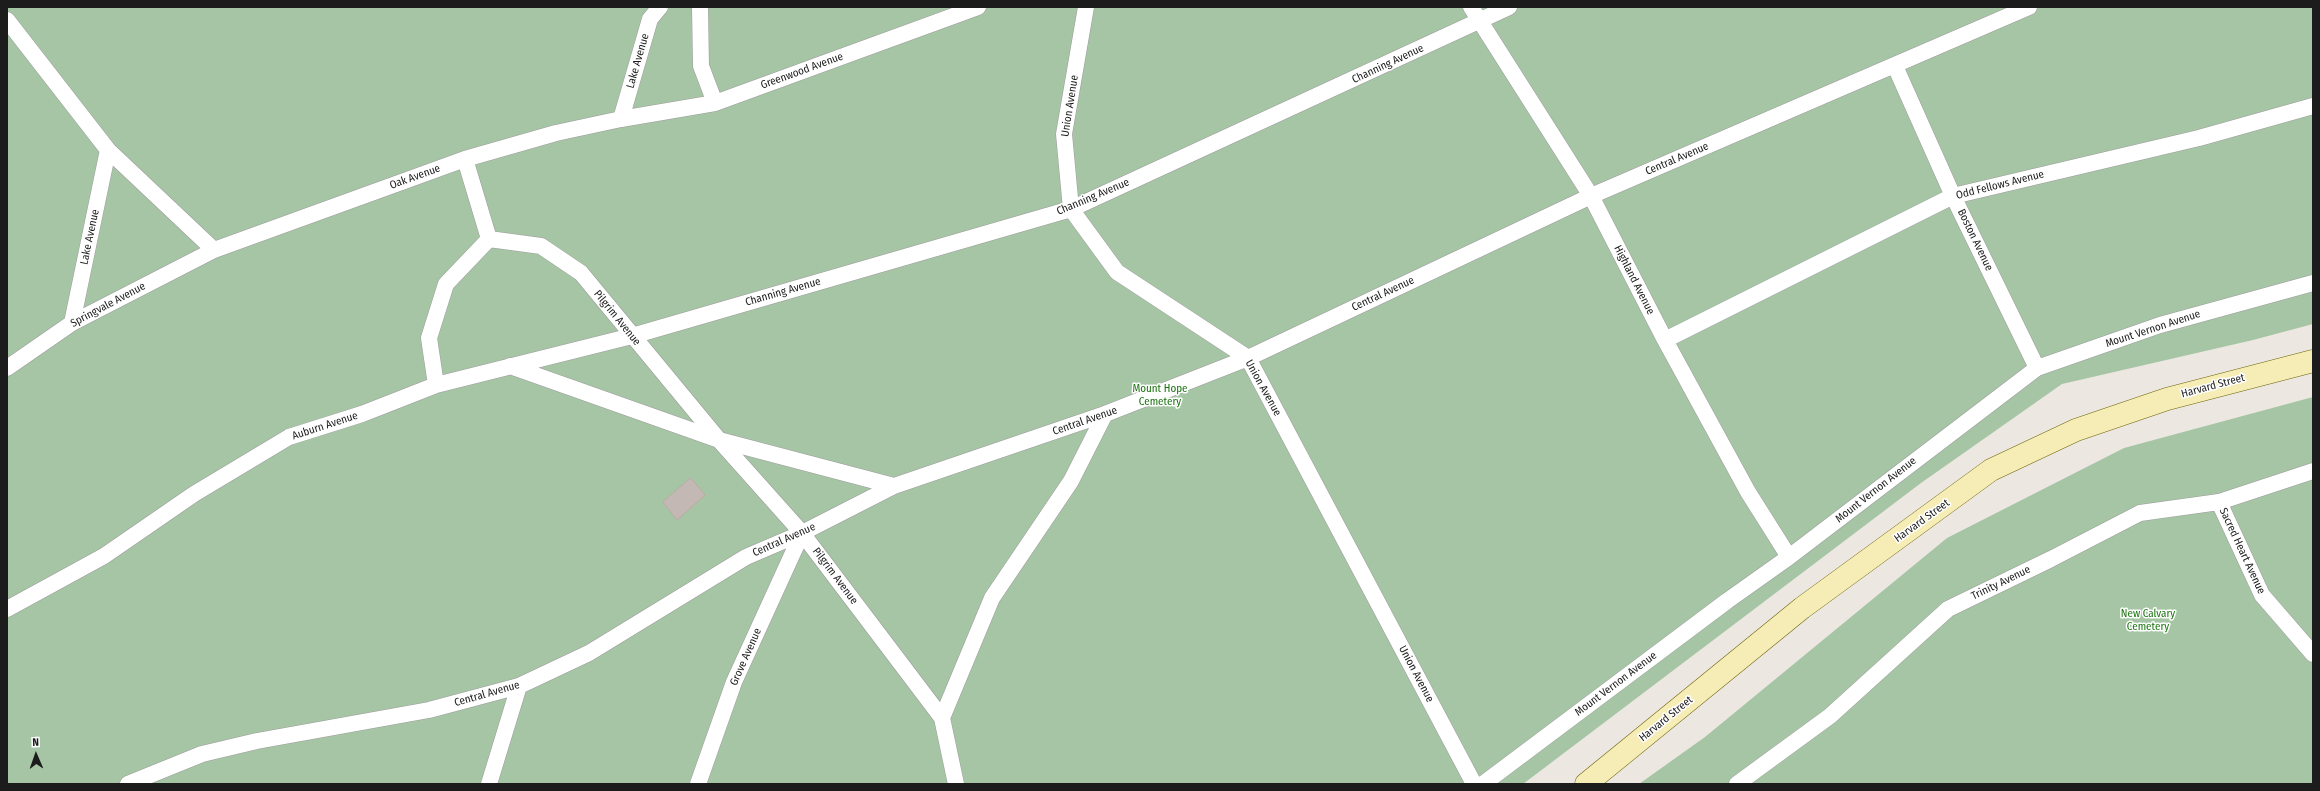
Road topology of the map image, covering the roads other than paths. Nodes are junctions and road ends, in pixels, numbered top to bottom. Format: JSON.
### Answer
{"nodes":[{"id":1,"x":660,"y":7,"type":"edge"},
{"id":2,"x":700,"y":7,"type":"edge"},
{"id":3,"x":978,"y":7,"type":"edge"},
{"id":4,"x":1086,"y":7,"type":"edge"},
{"id":5,"x":1471,"y":7,"type":"edge"},
{"id":6,"x":1509,"y":7,"type":"edge"},
{"id":7,"x":2029,"y":7,"type":"edge"},
{"id":8,"x":7,"y":20,"type":"edge"},
{"id":9,"x":1479,"y":22,"type":"junction"},
{"id":10,"x":1895,"y":66,"type":"junction"},
{"id":11,"x":715,"y":103,"type":"junction"},
{"id":12,"x":2313,"y":106,"type":"edge"},
{"id":13,"x":621,"y":118,"type":"junction"},
{"id":14,"x":108,"y":150,"type":"junction"},
{"id":15,"x":465,"y":159,"type":"junction"},
{"id":16,"x":1591,"y":196,"type":"junction"},
{"id":17,"x":1953,"y":196,"type":"junction"},
{"id":18,"x":1071,"y":209,"type":"junction"},
{"id":19,"x":489,"y":239,"type":"junction"},
{"id":20,"x":214,"y":250,"type":"junction"},
{"id":21,"x":2313,"y":283,"type":"edge"},
{"id":22,"x":72,"y":323,"type":"junction"},
{"id":23,"x":632,"y":336,"type":"junction"},
{"id":24,"x":1665,"y":340,"type":"junction"},
{"id":25,"x":1248,"y":358,"type":"junction"},
{"id":26,"x":2313,"y":361,"type":"edge"},
{"id":27,"x":510,"y":366,"type":"junction"},
{"id":28,"x":7,"y":368,"type":"edge"},
{"id":29,"x":2037,"y":368,"type":"junction"},
{"id":30,"x":436,"y":385,"type":"junction"},
{"id":31,"x":1105,"y":414,"type":"junction"},
{"id":32,"x":719,"y":440,"type":"junction"},
{"id":33,"x":2313,"y":471,"type":"edge"},
{"id":34,"x":894,"y":486,"type":"junction"},
{"id":35,"x":2219,"y":502,"type":"junction"},
{"id":36,"x":802,"y":533,"type":"junction"},
{"id":37,"x":1789,"y":557,"type":"junction"},
{"id":38,"x":7,"y":609,"type":"edge"},
{"id":39,"x":2313,"y":654,"type":"edge"},
{"id":40,"x":519,"y":686,"type":"junction"},
{"id":41,"x":942,"y":718,"type":"junction"},
{"id":42,"x":128,"y":784,"type":"edge"},
{"id":43,"x":489,"y":784,"type":"edge"},
{"id":44,"x":698,"y":784,"type":"edge"},
{"id":45,"x":956,"y":784,"type":"edge"},
{"id":46,"x":1474,"y":784,"type":"edge"},
{"id":47,"x":1483,"y":784,"type":"edge"},
{"id":48,"x":1586,"y":784,"type":"edge"},
{"id":49,"x":1737,"y":784,"type":"edge"}],
"edges":[{"from":1,"to":13,"type":"lane","name":"Lake Avenue"},
{"from":2,"to":11,"type":"lane"},
{"from":3,"to":11,"type":"lane","name":"Greenwood Avenue"},
{"from":4,"to":18,"type":"lane","name":"Union Avenue"},
{"from":5,"to":9,"type":"lane","name":"Highland Avenue"},
{"from":6,"to":9,"type":"lane","name":"Channing Avenue"},
{"from":7,"to":10,"type":"lane","name":"Central Avenue"},
{"from":8,"to":14,"type":"lane"},
{"from":9,"to":16,"type":"lane","name":"Highland Avenue"},
{"from":9,"to":18,"type":"lane","name":"Channing Avenue"},
{"from":10,"to":16,"type":"lane","name":"Central Avenue"},
{"from":10,"to":17,"type":"lane","name":"Boston Avenue"},
{"from":11,"to":13,"type":"lane","name":"Greenwood Avenue"},
{"from":12,"to":17,"type":"lane","name":"Odd Fellows Avenue"},
{"from":13,"to":15,"type":"lane","name":"Oak Avenue"},
{"from":14,"to":20,"type":"lane"},
{"from":14,"to":22,"type":"lane","name":"Lake Avenue"},
{"from":15,"to":19,"type":"lane"},
{"from":15,"to":20,"type":"lane","name":"Oak Avenue"},
{"from":16,"to":24,"type":"lane","name":"Highland Avenue"},
{"from":16,"to":25,"type":"lane","name":"Central Avenue"},
{"from":17,"to":24,"type":"lane","name":"Odd Fellows Avenue"},
{"from":17,"to":29,"type":"lane","name":"Boston Avenue"},
{"from":18,"to":23,"type":"lane","name":"Channing Avenue"},
{"from":18,"to":25,"type":"lane","name":"Union Avenue"},
{"from":19,"to":23,"type":"lane","name":"Pilgrim Avenue"},
{"from":19,"to":30,"type":"lane"},
{"from":20,"to":22,"type":"lane","name":"Springvale Avenue"},
{"from":21,"to":29,"type":"lane","name":"Mount Vernon Avenue"},
{"from":22,"to":28,"type":"lane","name":"Springvale Avenue"},
{"from":23,"to":27,"type":"lane","name":"Auburn Avenue"},
{"from":23,"to":32,"type":"lane","name":"Pilgrim Avenue"},
{"from":24,"to":37,"type":"lane","name":"Highland Avenue"},
{"from":25,"to":31,"type":"lane","name":"Central Avenue"},
{"from":25,"to":46,"type":"lane","name":"Union Avenue"},
{"from":26,"to":48,"type":"main road","name":"Harvard Street"},
{"from":27,"to":30,"type":"lane","name":"Auburn Avenue"},
{"from":27,"to":32,"type":"lane","name":"Pilgrim Avenue"},
{"from":29,"to":37,"type":"lane","name":"Mount Vernon Avenue"},
{"from":30,"to":38,"type":"lane","name":"Auburn Avenue"},
{"from":31,"to":34,"type":"lane","name":"Central Avenue"},
{"from":31,"to":41,"type":"lane"},
{"from":32,"to":34,"type":"lane","name":"Pilgrim Avenue"},
{"from":32,"to":36,"type":"lane","name":"Pilgrim Avenue"},
{"from":33,"to":35,"type":"lane","name":"Trinity Avenue"},
{"from":34,"to":36,"type":"lane","name":"Central Avenue"},
{"from":35,"to":39,"type":"lane","name":"Sacred Heart Avenue"},
{"from":35,"to":49,"type":"lane","name":"Trinity Avenue"},
{"from":36,"to":40,"type":"lane","name":"Central Avenue"},
{"from":36,"to":41,"type":"lane","name":"Pilgrim Avenue"},
{"from":36,"to":44,"type":"lane","name":"Grove Avenue"},
{"from":37,"to":47,"type":"lane","name":"Mount Vernon Avenue"},
{"from":40,"to":42,"type":"lane","name":"Central Avenue"},
{"from":40,"to":43,"type":"lane"},
{"from":41,"to":45,"type":"lane","name":"Pilgrim Avenue"}]}
